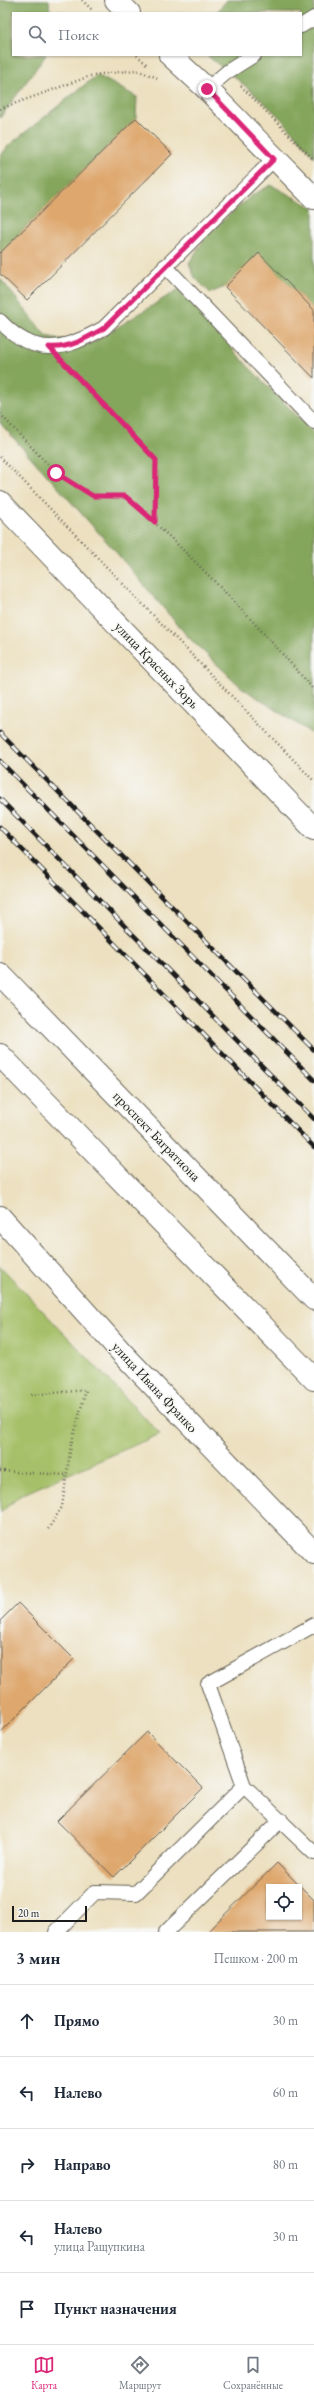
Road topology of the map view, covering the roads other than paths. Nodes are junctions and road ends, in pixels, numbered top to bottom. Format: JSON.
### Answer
{"nodes":[{"id":1,"x":116,"y":0,"type":"edge"},
{"id":2,"x":128,"y":12,"type":"edge"},
{"id":3,"x":314,"y":18,"type":"edge"},
{"id":4,"x":302,"y":25,"type":"edge"},
{"id":5,"x":252,"y":56,"type":"edge"},
{"id":6,"x":176,"y":61,"type":"edge"},
{"id":7,"x":207,"y":89,"type":"junction"},
{"id":8,"x":274,"y":159,"type":"junction"},
{"id":9,"x":314,"y":198,"type":"edge"},
{"id":10,"x":165,"y":266,"type":"junction"},
{"id":11,"x":0,"y":321,"type":"edge"},
{"id":12,"x":314,"y":422,"type":"edge"},
{"id":13,"x":0,"y":502,"type":"edge"},
{"id":14,"x":314,"y":828,"type":"edge"},
{"id":15,"x":0,"y":974,"type":"edge"},
{"id":16,"x":0,"y":1055,"type":"edge"},
{"id":17,"x":0,"y":1216,"type":"edge"},
{"id":18,"x":314,"y":1299,"type":"edge"},
{"id":19,"x":314,"y":1379,"type":"edge"},
{"id":20,"x":314,"y":1553,"type":"edge"},
{"id":21,"x":314,"y":1625,"type":"edge"},
{"id":22,"x":244,"y":1786,"type":"junction"},
{"id":23,"x":281,"y":1820,"type":"junction"},
{"id":24,"x":314,"y":1853,"type":"edge"},
{"id":25,"x":56,"y":1932,"type":"edge"},
{"id":26,"x":166,"y":1932,"type":"edge"}],
"edges":[{"from":1,"to":2,"type":"street"},
{"from":3,"to":4,"type":"lane"},
{"from":5,"to":7,"type":"lane"},
{"from":6,"to":7,"type":"street"},
{"from":7,"to":8,"type":"street"},
{"from":8,"to":9,"type":"street"},
{"from":8,"to":10,"type":"lane"},
{"from":10,"to":11,"type":"lane"},
{"from":10,"to":12,"type":"lane"},
{"from":13,"to":14,"type":"street","name":"улица Красных Зорь"},
{"from":15,"to":18,"type":"street","name":"проспект Багратиона"},
{"from":16,"to":19,"type":"street"},
{"from":17,"to":20,"type":"street","name":"улица Ивана Франко"},
{"from":21,"to":22,"type":"lane"},
{"from":22,"to":23,"type":"lane"},
{"from":22,"to":25,"type":"lane"},
{"from":23,"to":24,"type":"lane"},
{"from":23,"to":26,"type":"lane"}]}
